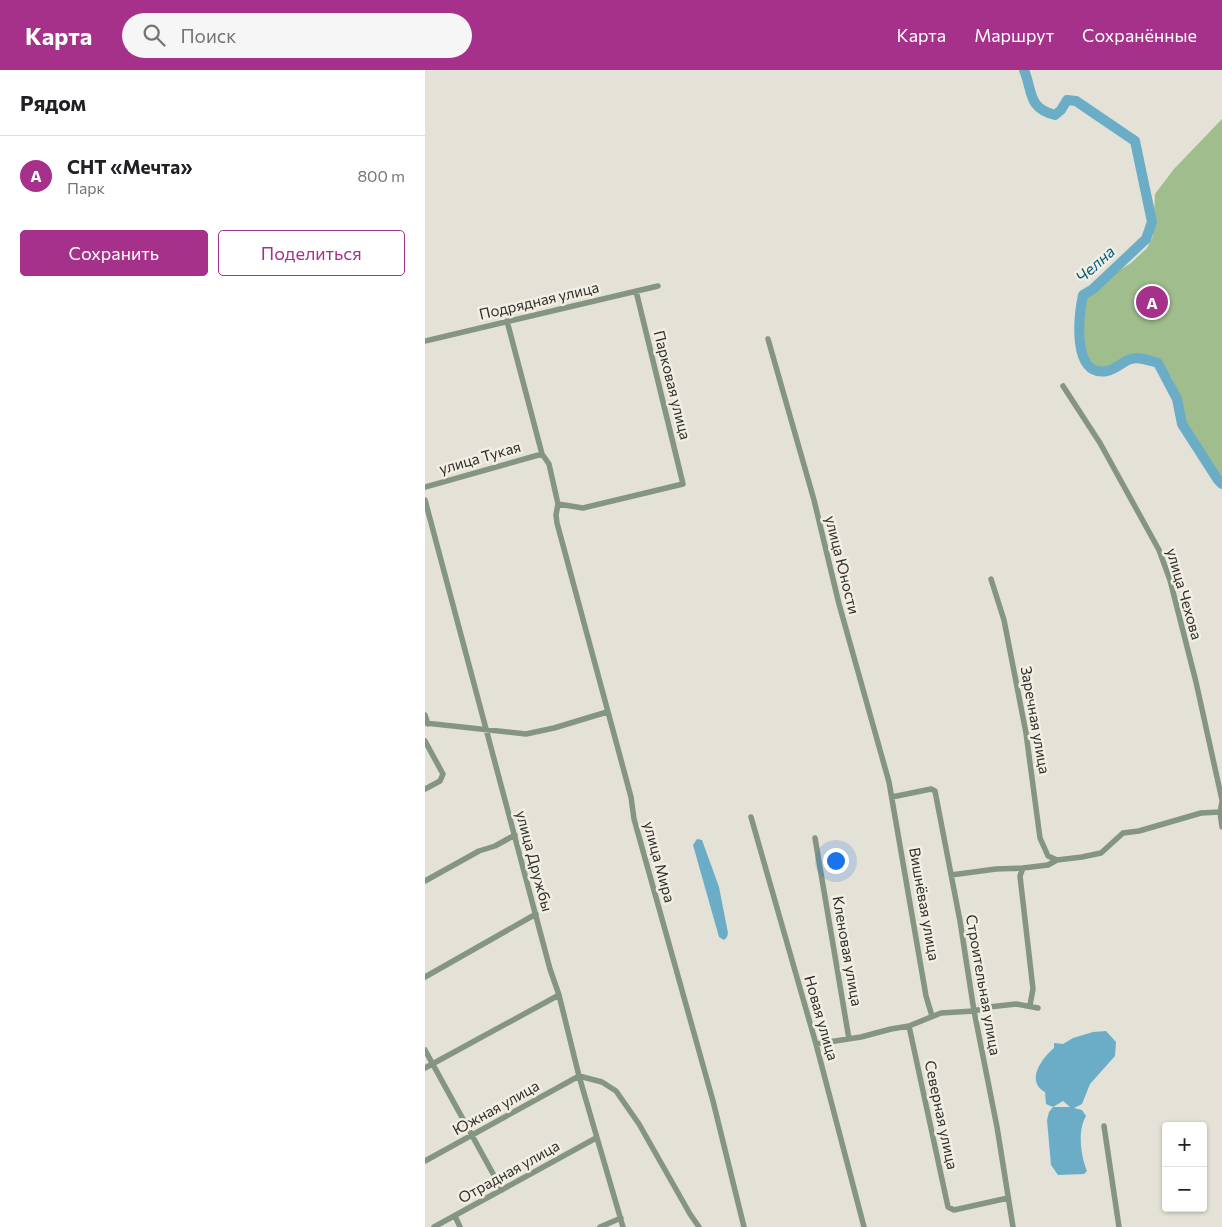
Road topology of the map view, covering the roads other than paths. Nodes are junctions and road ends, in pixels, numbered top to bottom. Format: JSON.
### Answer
{"nodes":[{"id":1,"x":658,"y":286,"type":"dead end"},
{"id":2,"x":636,"y":291,"type":"junction"},
{"id":3,"x":507,"y":321,"type":"junction"},
{"id":4,"x":768,"y":339,"type":"dead end"},
{"id":5,"x":425,"y":341,"type":"edge"},
{"id":6,"x":1063,"y":386,"type":"dead end"},
{"id":7,"x":542,"y":454,"type":"junction"},
{"id":8,"x":425,"y":487,"type":"edge"},
{"id":9,"x":425,"y":500,"type":"edge"},
{"id":10,"x":559,"y":504,"type":"junction"},
{"id":11,"x":991,"y":579,"type":"dead end"},
{"id":12,"x":607,"y":712,"type":"junction"},
{"id":13,"x":425,"y":716,"type":"edge"},
{"id":14,"x":427,"y":723,"type":"edge"},
{"id":15,"x":488,"y":731,"type":"junction"},
{"id":16,"x":425,"y":741,"type":"edge"},
{"id":17,"x":425,"y":789,"type":"edge"},
{"id":18,"x":892,"y":797,"type":"junction"},
{"id":19,"x":1222,"y":801,"type":"edge"},
{"id":20,"x":1220,"y":812,"type":"junction"},
{"id":21,"x":751,"y":817,"type":"dead end"},
{"id":22,"x":1222,"y":827,"type":"edge"},
{"id":23,"x":515,"y":835,"type":"junction"},
{"id":24,"x":815,"y":838,"type":"dead end"},
{"id":25,"x":1057,"y":860,"type":"junction"},
{"id":26,"x":1023,"y":868,"type":"junction"},
{"id":27,"x":951,"y":875,"type":"junction"},
{"id":28,"x":425,"y":881,"type":"edge"},
{"id":29,"x":536,"y":914,"type":"junction"},
{"id":30,"x":425,"y":977,"type":"edge"},
{"id":31,"x":559,"y":995,"type":"junction"},
{"id":32,"x":1029,"y":1005,"type":"junction"},
{"id":33,"x":1038,"y":1008,"type":"dead end"},
{"id":34,"x":974,"y":1012,"type":"junction"},
{"id":35,"x":932,"y":1016,"type":"junction"},
{"id":36,"x":909,"y":1026,"type":"junction"},
{"id":37,"x":849,"y":1039,"type":"junction"},
{"id":38,"x":816,"y":1044,"type":"junction"},
{"id":39,"x":425,"y":1050,"type":"edge"},
{"id":40,"x":433,"y":1064,"type":"junction"},
{"id":41,"x":425,"y":1068,"type":"edge"},
{"id":42,"x":579,"y":1076,"type":"junction"},
{"id":43,"x":1104,"y":1126,"type":"dead end"},
{"id":44,"x":472,"y":1135,"type":"junction"},
{"id":45,"x":596,"y":1138,"type":"junction"},
{"id":46,"x":425,"y":1161,"type":"edge"},
{"id":47,"x":502,"y":1190,"type":"junction"},
{"id":48,"x":1008,"y":1198,"type":"junction"},
{"id":49,"x":455,"y":1216,"type":"junction"},
{"id":50,"x":621,"y":1218,"type":"junction"},
{"id":51,"x":434,"y":1227,"type":"edge"},
{"id":52,"x":460,"y":1227,"type":"edge"},
{"id":53,"x":600,"y":1227,"type":"edge"},
{"id":54,"x":623,"y":1227,"type":"edge"},
{"id":55,"x":699,"y":1227,"type":"edge"},
{"id":56,"x":744,"y":1227,"type":"edge"},
{"id":57,"x":864,"y":1227,"type":"edge"},
{"id":58,"x":1013,"y":1227,"type":"edge"},
{"id":59,"x":1119,"y":1227,"type":"edge"}],
"edges":[{"from":1,"to":2,"type":"street","name":"Подрядная улица"},
{"from":2,"to":3,"type":"street","name":"Подрядная улица"},
{"from":2,"to":10,"type":"street","name":"Парковая улица"},
{"from":3,"to":5,"type":"street","name":"Подрядная улица"},
{"from":3,"to":7,"type":"street","name":"улица Мира"},
{"from":4,"to":18,"type":"street","name":"улица Юности"},
{"from":6,"to":19,"type":"street","name":"улица Чехова"},
{"from":7,"to":8,"type":"street","name":"улица Тукая"},
{"from":7,"to":10,"type":"street","name":"улица Мира"},
{"from":9,"to":15,"type":"street","name":"улица Дружбы"},
{"from":10,"to":12,"type":"street","name":"улица Мира"},
{"from":11,"to":25,"type":"street","name":"Заречная улица"},
{"from":12,"to":15,"type":"street"},
{"from":12,"to":56,"type":"street","name":"улица Мира"},
{"from":13,"to":14,"type":"street"},
{"from":14,"to":15,"type":"street"},
{"from":15,"to":23,"type":"street","name":"улица Дружбы"},
{"from":16,"to":17,"type":"street"},
{"from":18,"to":27,"type":"street","name":"Строительная улица"},
{"from":18,"to":35,"type":"street","name":"Вишнёвая улица"},
{"from":19,"to":20,"type":"street","name":"улица Чехова"},
{"from":20,"to":22,"type":"street","name":"улица Чехова"},
{"from":20,"to":25,"type":"street"},
{"from":21,"to":38,"type":"street","name":"Новая улица"},
{"from":23,"to":28,"type":"street"},
{"from":23,"to":29,"type":"street","name":"улица Дружбы"},
{"from":24,"to":37,"type":"street","name":"Кленовая улица"},
{"from":25,"to":26,"type":"street"},
{"from":26,"to":27,"type":"street"},
{"from":26,"to":32,"type":"street"},
{"from":27,"to":34,"type":"street","name":"Строительная улица"},
{"from":29,"to":30,"type":"street"},
{"from":29,"to":31,"type":"street","name":"улица Дружбы"},
{"from":31,"to":40,"type":"street"},
{"from":31,"to":42,"type":"street","name":"улица Дружбы"},
{"from":32,"to":33,"type":"street"},
{"from":32,"to":34,"type":"street"},
{"from":34,"to":35,"type":"street"},
{"from":34,"to":48,"type":"street","name":"Строительная улица"},
{"from":35,"to":36,"type":"street"},
{"from":36,"to":37,"type":"street"},
{"from":36,"to":48,"type":"street","name":"Северная улица"},
{"from":37,"to":38,"type":"street"},
{"from":38,"to":57,"type":"street","name":"Новая улица"},
{"from":39,"to":40,"type":"street"},
{"from":40,"to":41,"type":"street"},
{"from":40,"to":44,"type":"street"},
{"from":42,"to":44,"type":"street","name":"Южная улица"},
{"from":42,"to":45,"type":"street","name":"улица Дружбы"},
{"from":42,"to":55,"type":"street"},
{"from":43,"to":59,"type":"street"},
{"from":44,"to":46,"type":"street","name":"Южная улица"},
{"from":44,"to":47,"type":"street"},
{"from":45,"to":47,"type":"street","name":"Отрадная улица"},
{"from":45,"to":50,"type":"street","name":"улица Дружбы"},
{"from":47,"to":49,"type":"street","name":"Отрадная улица"},
{"from":48,"to":58,"type":"street","name":"Строительная улица"},
{"from":49,"to":51,"type":"street","name":"Отрадная улица"},
{"from":49,"to":52,"type":"street"},
{"from":50,"to":53,"type":"street"},
{"from":50,"to":54,"type":"street","name":"улица Дружбы"}]}
